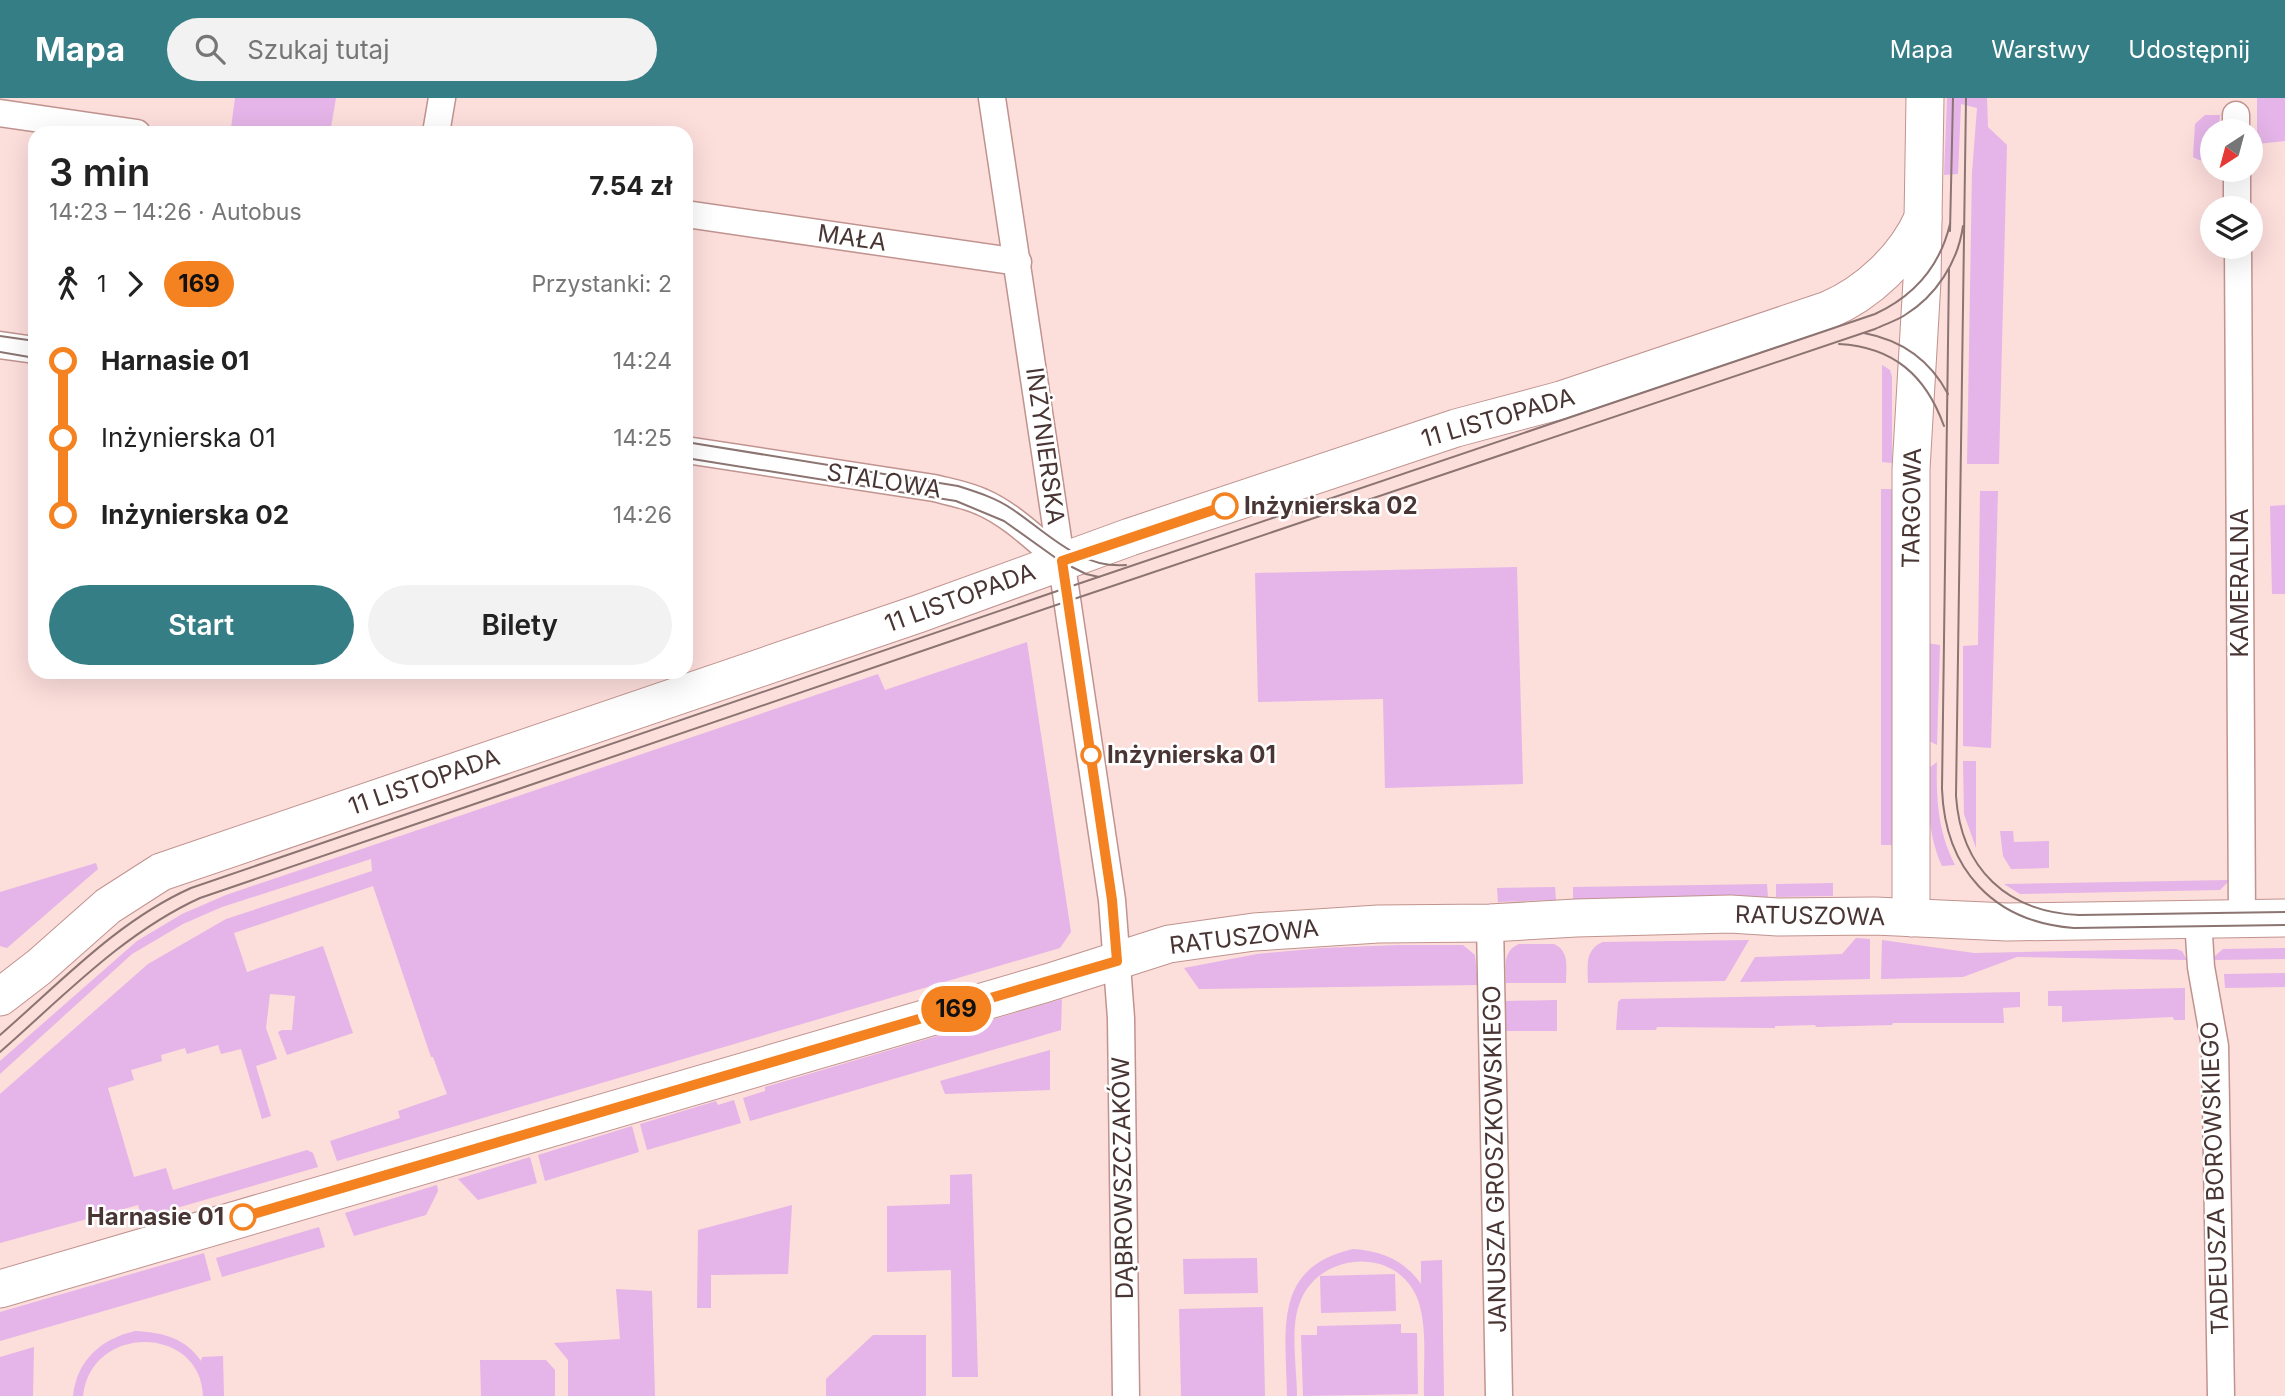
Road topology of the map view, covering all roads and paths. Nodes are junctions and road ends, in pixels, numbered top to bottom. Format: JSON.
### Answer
{"nodes":[{"id":1,"x":442,"y":98,"type":"edge"},
{"id":2,"x":992,"y":98,"type":"edge"},
{"id":3,"x":1925,"y":98,"type":"edge"},
{"id":4,"x":0,"y":113,"type":"edge"},
{"id":5,"x":89,"y":126,"type":"edge"},
{"id":6,"x":437,"y":126,"type":"edge"},
{"id":7,"x":693,"y":215,"type":"edge"},
{"id":8,"x":1923,"y":218,"type":"junction"},
{"id":9,"x":2238,"y":259,"type":"edge"},
{"id":10,"x":1018,"y":262,"type":"junction"},
{"id":11,"x":0,"y":345,"type":"edge"},
{"id":12,"x":28,"y":349,"type":"edge"},
{"id":13,"x":693,"y":451,"type":"edge"},
{"id":14,"x":1062,"y":561,"type":"junction"},
{"id":15,"x":1911,"y":918,"type":"junction"},
{"id":16,"x":2285,"y":918,"type":"edge"},
{"id":17,"x":2198,"y":919,"type":"junction"},
{"id":18,"x":2242,"y":919,"type":"junction"},
{"id":19,"x":1490,"y":923,"type":"junction"},
{"id":20,"x":1117,"y":961,"type":"junction"},
{"id":21,"x":0,"y":997,"type":"edge"},
{"id":22,"x":0,"y":1289,"type":"edge"},
{"id":23,"x":1126,"y":1396,"type":"edge"},
{"id":24,"x":1499,"y":1396,"type":"edge"},
{"id":25,"x":2221,"y":1396,"type":"edge"}],
"edges":[{"from":1,"to":6,"type":"street"},
{"from":2,"to":10,"type":"street","name":"INŻYNIERSKA"},
{"from":3,"to":8,"type":"street","name":"TARGOWA"},
{"from":4,"to":5,"type":"street"},
{"from":7,"to":10,"type":"street","name":"MAŁA"},
{"from":8,"to":14,"type":"street","name":"11 LISTOPADA"},
{"from":8,"to":15,"type":"street","name":"TARGOWA"},
{"from":9,"to":18,"type":"street","name":"KAMERALNA"},
{"from":10,"to":14,"type":"street","name":"INŻYNIERSKA"},
{"from":11,"to":12,"type":"street"},
{"from":13,"to":14,"type":"street","name":"STALOWA"},
{"from":14,"to":20,"type":"street","name":"INŻYNIERSKA"},
{"from":14,"to":21,"type":"street","name":"11 LISTOPADA"},
{"from":15,"to":17,"type":"street","name":"RATUSZOWA"},
{"from":15,"to":19,"type":"street","name":"RATUSZOWA"},
{"from":16,"to":18,"type":"street","name":"RATUSZOWA"},
{"from":17,"to":18,"type":"street","name":"RATUSZOWA"},
{"from":17,"to":25,"type":"street","name":"TADEUSZA BOROWSKIEGO"},
{"from":19,"to":20,"type":"street","name":"RATUSZOWA"},
{"from":19,"to":24,"type":"street","name":"JANUSZA GROSZKOWSKIEGO"},
{"from":20,"to":22,"type":"street","name":"RATUSZOWA"},
{"from":20,"to":23,"type":"street","name":"DĄBROWSZCZAKÓW"}]}
